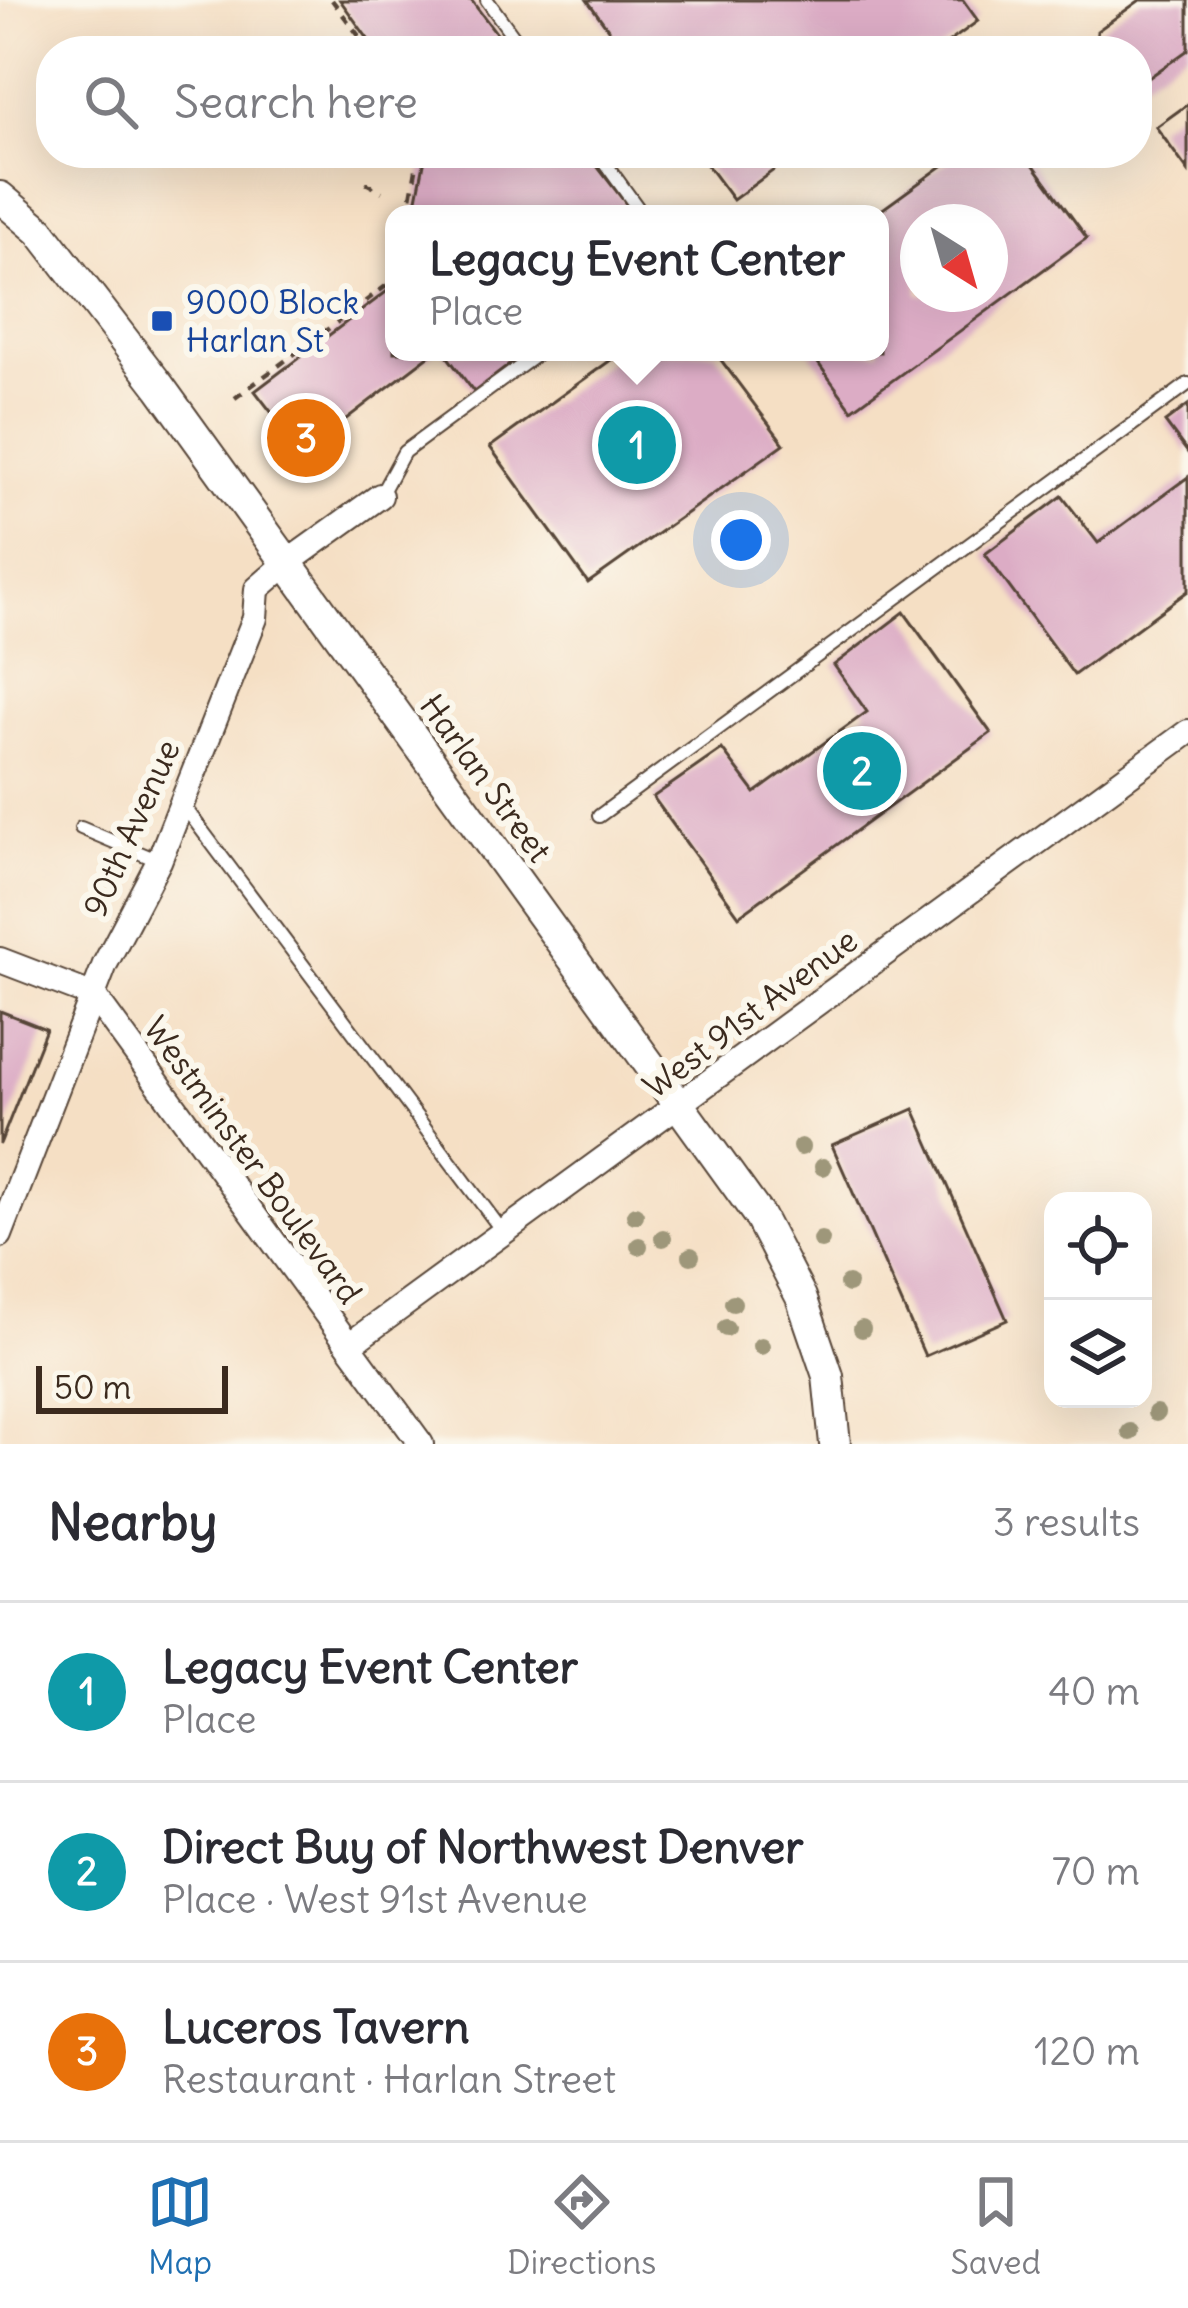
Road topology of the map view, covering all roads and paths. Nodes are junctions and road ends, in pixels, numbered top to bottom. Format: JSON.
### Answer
{"nodes":[{"id":1,"x":332,"y":0,"type":"edge"},
{"id":2,"x":487,"y":0,"type":"edge"},
{"id":3,"x":359,"y":36,"type":"edge"},
{"id":4,"x":513,"y":36,"type":"edge"},
{"id":5,"x":416,"y":168,"type":"edge"},
{"id":6,"x":609,"y":168,"type":"edge"},
{"id":7,"x":366,"y":183,"type":"dead end"},
{"id":8,"x":382,"y":192,"type":"dead end"},
{"id":9,"x":0,"y":197,"type":"edge"},
{"id":10,"x":409,"y":205,"type":"edge"},
{"id":11,"x":636,"y":205,"type":"edge"},
{"id":12,"x":385,"y":287,"type":"edge"},
{"id":13,"x":528,"y":361,"type":"edge"},
{"id":14,"x":1188,"y":384,"type":"edge"},
{"id":15,"x":235,"y":398,"type":"dead end"},
{"id":16,"x":380,"y":496,"type":"joint"},
{"id":17,"x":288,"y":562,"type":"junction"},
{"id":18,"x":1188,"y":732,"type":"edge"},
{"id":19,"x":182,"y":803,"type":"junction"},
{"id":20,"x":599,"y":816,"type":"dead end"},
{"id":21,"x":81,"y":828,"type":"dead end"},
{"id":22,"x":159,"y":861,"type":"junction"},
{"id":23,"x":0,"y":960,"type":"edge"},
{"id":24,"x":94,"y":996,"type":"junction"},
{"id":25,"x":680,"y":1106,"type":"junction"},
{"id":26,"x":502,"y":1232,"type":"junction"},
{"id":27,"x":0,"y":1235,"type":"edge"},
{"id":28,"x":349,"y":1345,"type":"junction"},
{"id":29,"x":421,"y":1444,"type":"edge"},
{"id":30,"x":836,"y":1444,"type":"edge"}],
"edges":[{"from":1,"to":3,"type":"path"},
{"from":2,"to":4,"type":"lane"},
{"from":5,"to":10,"type":"path"},
{"from":6,"to":11,"type":"lane"},
{"from":7,"to":8,"type":"path"},
{"from":9,"to":17,"type":"street","name":"Harlan Street"},
{"from":12,"to":15,"type":"path"},
{"from":13,"to":16,"type":"lane"},
{"from":14,"to":20,"type":"lane"},
{"from":16,"to":17,"type":"street","name":"90th Avenue"},
{"from":17,"to":19,"type":"street","name":"90th Avenue"},
{"from":17,"to":25,"type":"street","name":"Harlan Street"},
{"from":18,"to":25,"type":"street","name":"West 91st Avenue"},
{"from":19,"to":22,"type":"street","name":"90th Avenue"},
{"from":19,"to":26,"type":"lane"},
{"from":21,"to":22,"type":"lane"},
{"from":22,"to":24,"type":"street","name":"90th Avenue"},
{"from":23,"to":24,"type":"street"},
{"from":24,"to":27,"type":"street","name":"90th Avenue"},
{"from":24,"to":28,"type":"street","name":"Westminster Boulevard"},
{"from":25,"to":26,"type":"street","name":"West 91st Avenue"},
{"from":25,"to":30,"type":"street","name":"Harlan Street"},
{"from":26,"to":28,"type":"street","name":"West 91st Avenue"},
{"from":28,"to":29,"type":"street","name":"Westminster Boulevard"}]}
